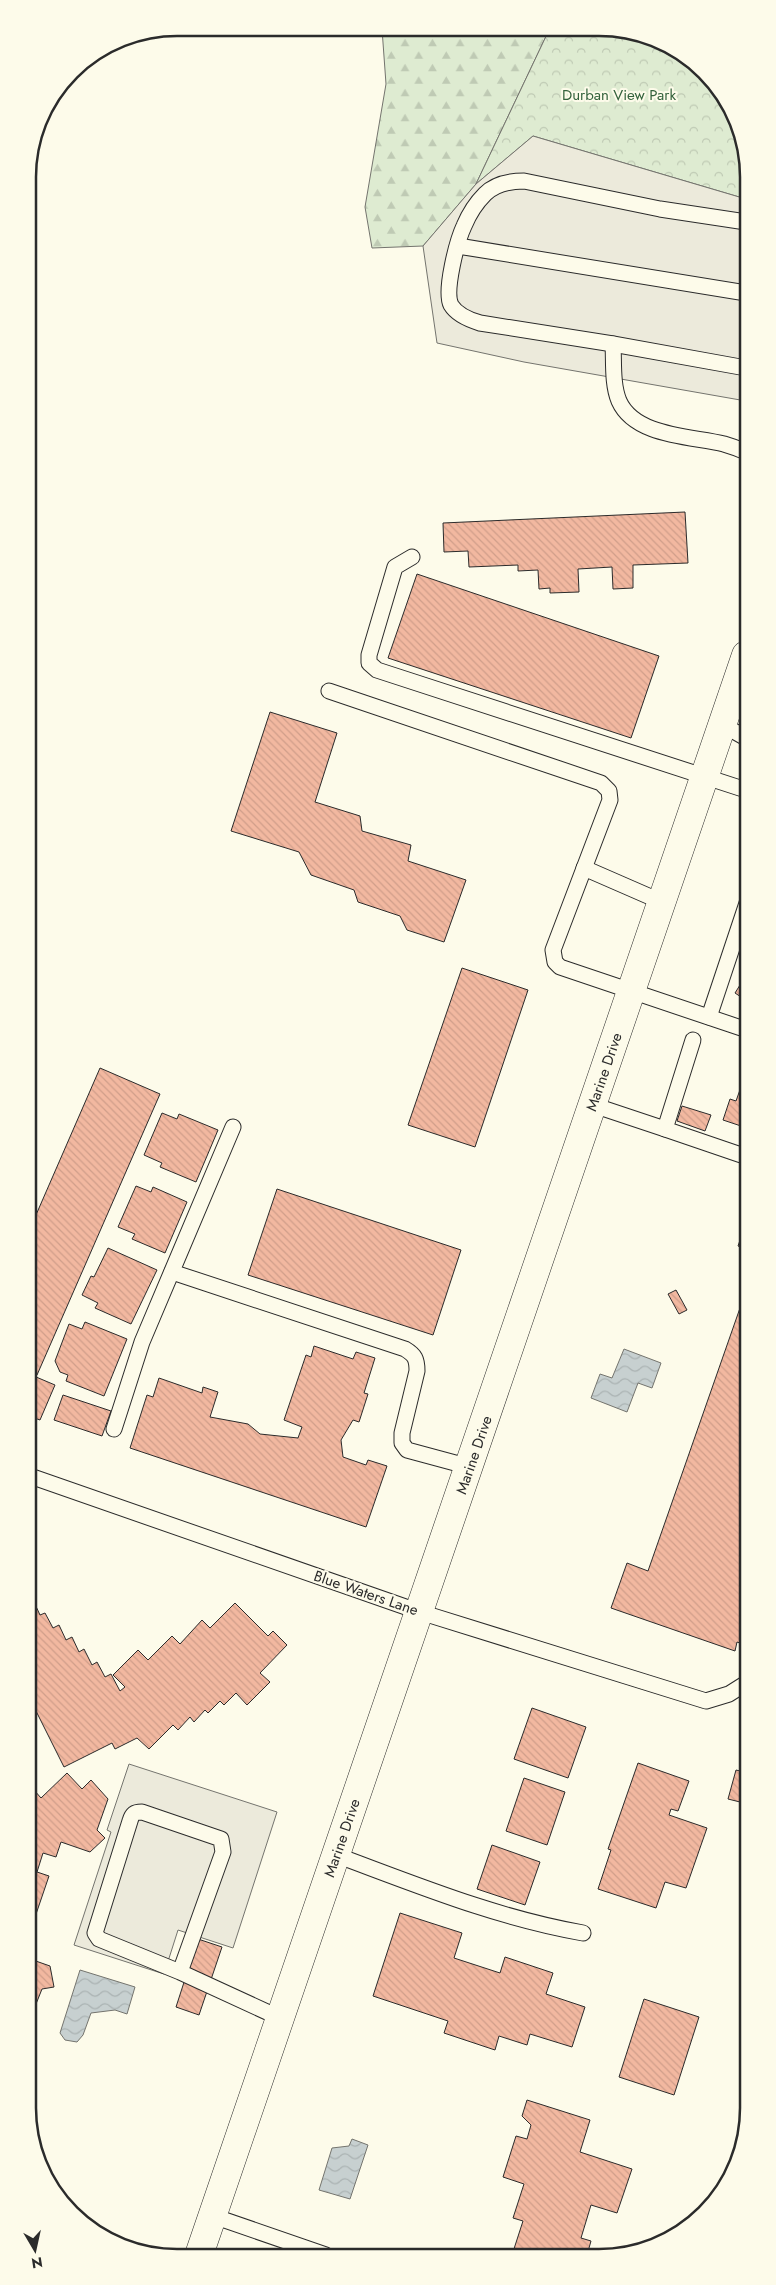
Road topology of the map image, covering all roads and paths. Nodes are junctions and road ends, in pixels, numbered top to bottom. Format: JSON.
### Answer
{"nodes":[{"id":1,"x":740,"y":221,"type":"edge"},
{"id":2,"x":458,"y":246,"type":"junction"},
{"id":3,"x":740,"y":292,"type":"edge"},
{"id":4,"x":613,"y":344,"type":"junction"},
{"id":5,"x":740,"y":367,"type":"edge"},
{"id":6,"x":740,"y":440,"type":"edge"},
{"id":7,"x":724,"y":444,"type":"junction"},
{"id":8,"x":740,"y":450,"type":"edge"},
{"id":9,"x":412,"y":557,"type":"dead end"},
{"id":10,"x":329,"y":691,"type":"dead end"},
{"id":11,"x":740,"y":695,"type":"edge"},
{"id":12,"x":734,"y":732,"type":"edge"},
{"id":13,"x":704,"y":776,"type":"junction"},
{"id":14,"x":740,"y":788,"type":"edge"},
{"id":15,"x":584,"y":868,"type":"junction"},
{"id":16,"x":662,"y":902,"type":"junction"},
{"id":17,"x":740,"y":925,"type":"edge"},
{"id":18,"x":632,"y":991,"type":"junction"},
{"id":19,"x":709,"y":1017,"type":"junction"},
{"id":20,"x":740,"y":1027,"type":"edge"},
{"id":21,"x":693,"y":1040,"type":"dead end"},
{"id":22,"x":593,"y":1106,"type":"junction"},
{"id":23,"x":233,"y":1127,"type":"dead end"},
{"id":24,"x":665,"y":1129,"type":"junction"},
{"id":25,"x":739,"y":1155,"type":"edge"},
{"id":26,"x":172,"y":1272,"type":"junction"},
{"id":27,"x":114,"y":1429,"type":"dead end"},
{"id":28,"x":470,"y":1466,"type":"junction"},
{"id":29,"x":36,"y":1478,"type":"edge"},
{"id":30,"x":420,"y":1612,"type":"junction"},
{"id":31,"x":739,"y":1688,"type":"edge"},
{"id":32,"x":336,"y":1855,"type":"junction"},
{"id":33,"x":582,"y":1933,"type":"dead end"},
{"id":34,"x":180,"y":1972,"type":"junction"},
{"id":35,"x":280,"y":2018,"type":"junction"},
{"id":36,"x":213,"y":2216,"type":"junction"},
{"id":37,"x":201,"y":2249,"type":"edge"},
{"id":38,"x":309,"y":2249,"type":"edge"}],
"edges":[{"from":1,"to":2,"type":"lane"},
{"from":2,"to":3,"type":"lane"},
{"from":2,"to":4,"type":"lane"},
{"from":4,"to":5,"type":"lane"},
{"from":4,"to":7,"type":"lane"},
{"from":6,"to":7,"type":"lane"},
{"from":7,"to":8,"type":"lane"},
{"from":9,"to":13,"type":"lane"},
{"from":10,"to":15,"type":"lane"},
{"from":11,"to":12,"type":"street","name":"Marine Drive"},
{"from":12,"to":13,"type":"street","name":"Marine Drive"},
{"from":13,"to":14,"type":"lane"},
{"from":13,"to":16,"type":"street","name":"Marine Drive"},
{"from":15,"to":16,"type":"lane"},
{"from":15,"to":18,"type":"lane"},
{"from":16,"to":18,"type":"street","name":"Marine Drive"},
{"from":17,"to":19,"type":"lane"},
{"from":18,"to":19,"type":"lane"},
{"from":18,"to":22,"type":"street","name":"Marine Drive"},
{"from":19,"to":20,"type":"lane"},
{"from":21,"to":24,"type":"lane"},
{"from":22,"to":24,"type":"lane"},
{"from":22,"to":28,"type":"street","name":"Marine Drive"},
{"from":23,"to":26,"type":"lane"},
{"from":24,"to":25,"type":"lane"},
{"from":26,"to":27,"type":"lane"},
{"from":26,"to":28,"type":"lane"},
{"from":28,"to":30,"type":"street","name":"Marine Drive"},
{"from":29,"to":30,"type":"lane","name":"Blue Waters Lane"},
{"from":30,"to":31,"type":"lane","name":"Blue Waters Lane"},
{"from":30,"to":32,"type":"street","name":"Marine Drive"},
{"from":32,"to":33,"type":"lane"},
{"from":32,"to":35,"type":"street","name":"Marine Drive"},
{"from":34,"to":34,"type":"lane"},
{"from":34,"to":35,"type":"lane"},
{"from":35,"to":36,"type":"street","name":"Marine Drive"},
{"from":36,"to":37,"type":"street","name":"Marine Drive"},
{"from":36,"to":38,"type":"lane"}]}
